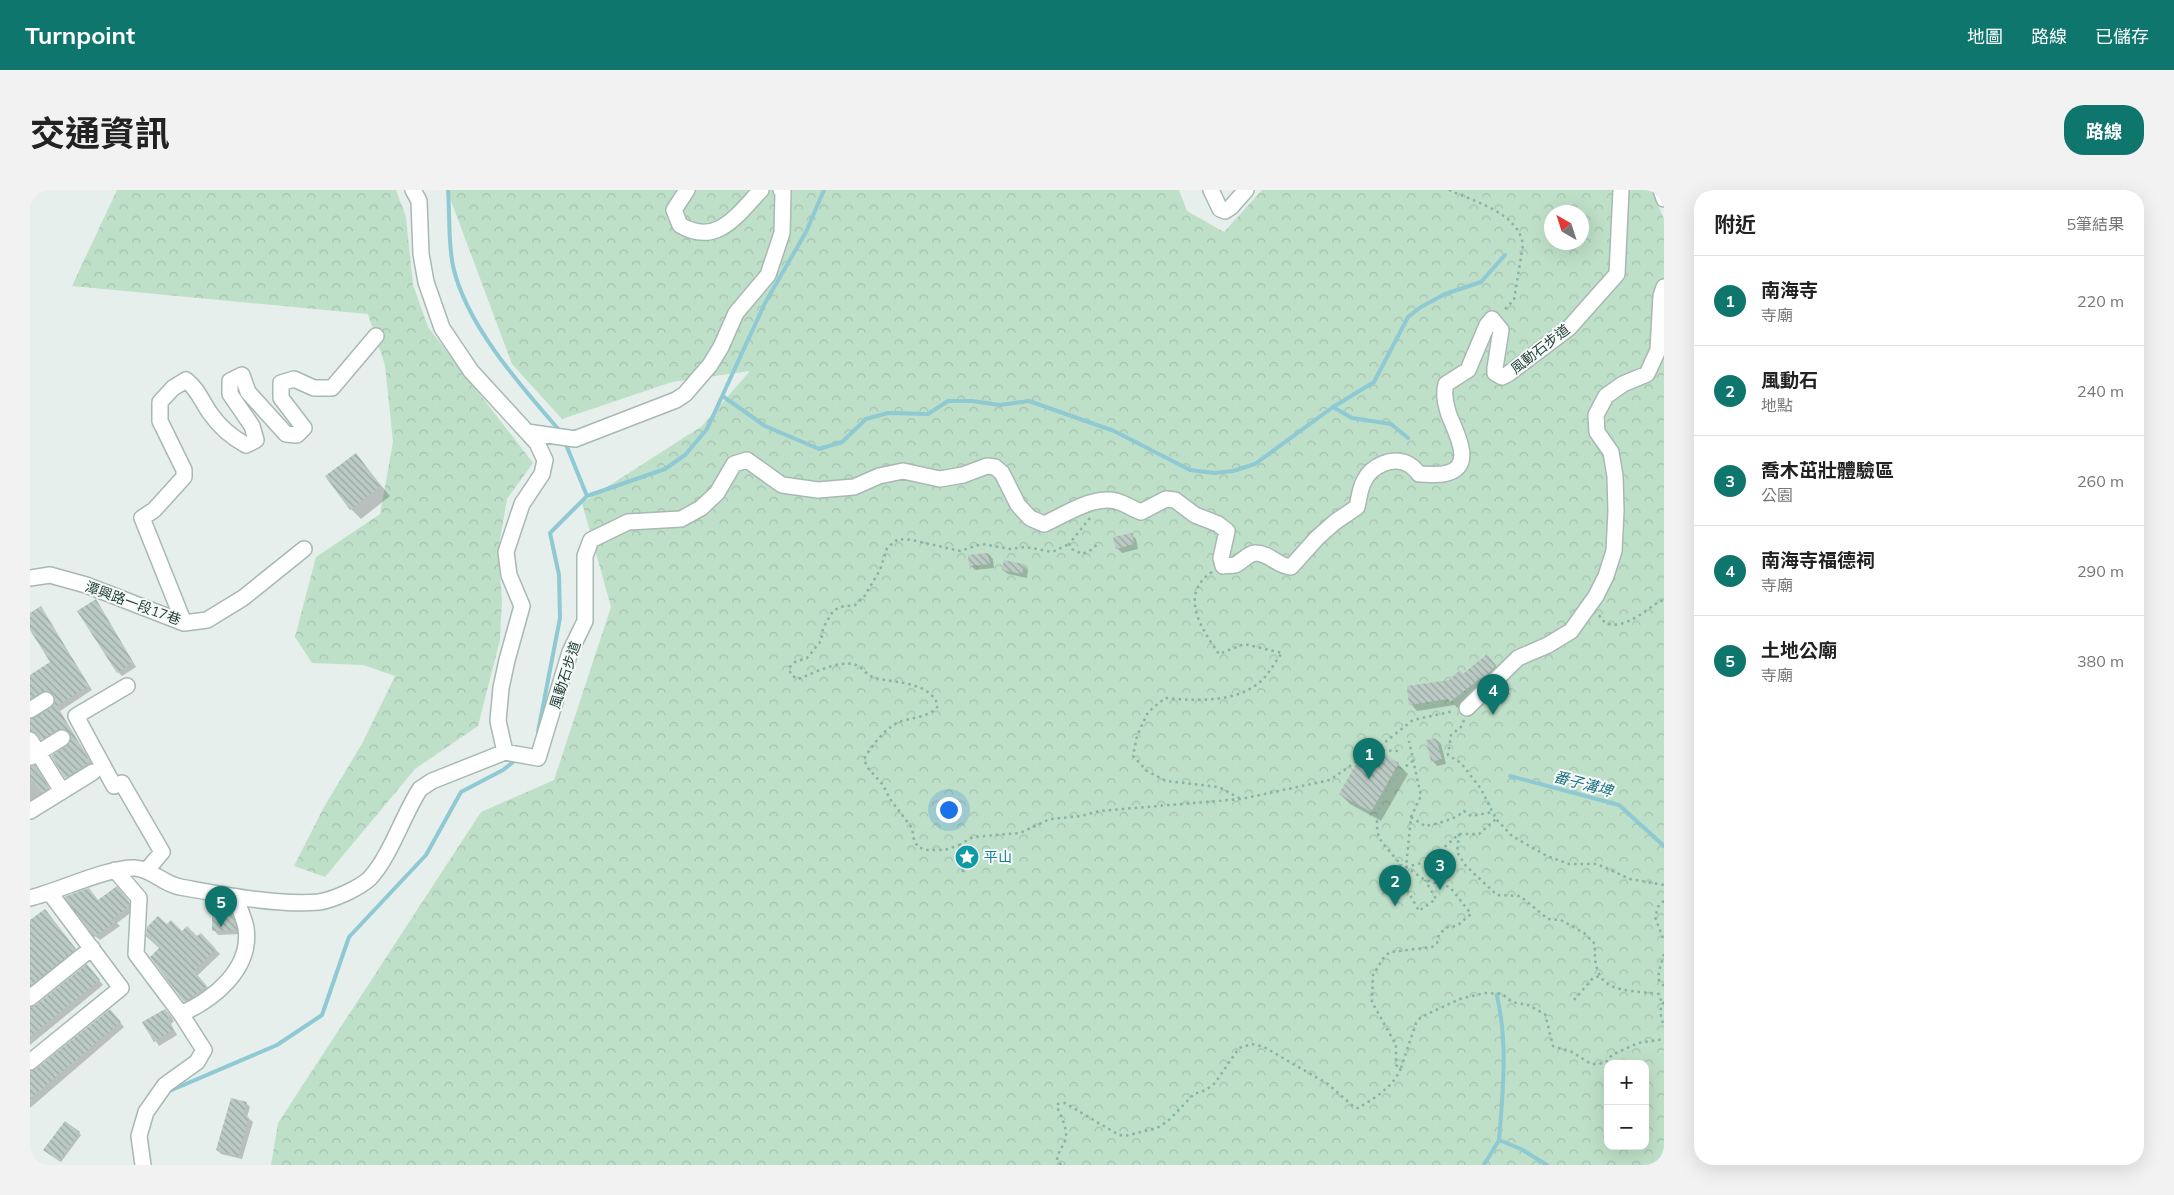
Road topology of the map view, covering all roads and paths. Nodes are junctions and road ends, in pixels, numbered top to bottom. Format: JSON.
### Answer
{"nodes":[{"id":1,"x":413,"y":190,"type":"edge"},
{"id":2,"x":687,"y":190,"type":"edge"},
{"id":3,"x":761,"y":190,"type":"edge"},
{"id":4,"x":781,"y":190,"type":"edge"},
{"id":5,"x":1211,"y":190,"type":"edge"},
{"id":6,"x":1246,"y":190,"type":"edge"},
{"id":7,"x":1450,"y":190,"type":"edge"},
{"id":8,"x":1621,"y":190,"type":"edge"},
{"id":9,"x":1661,"y":190,"type":"edge"},
{"id":10,"x":1664,"y":199,"type":"edge"},
{"id":11,"x":1664,"y":287,"type":"edge"},
{"id":12,"x":1492,"y":319,"type":"junction"},
{"id":13,"x":376,"y":336,"type":"dead end"},
{"id":14,"x":527,"y":432,"type":"junction"},
{"id":15,"x":1106,"y":500,"type":"junction"},
{"id":16,"x":1069,"y":544,"type":"junction"},
{"id":17,"x":1099,"y":544,"type":"dead end"},
{"id":18,"x":304,"y":548,"type":"dead end"},
{"id":19,"x":1223,"y":566,"type":"junction"},
{"id":20,"x":30,"y":578,"type":"edge"},
{"id":21,"x":1664,"y":601,"type":"edge"},
{"id":22,"x":1599,"y":609,"type":"dead end"},
{"id":23,"x":184,"y":623,"type":"junction"},
{"id":24,"x":128,"y":686,"type":"dead end"},
{"id":25,"x":46,"y":700,"type":"dead end"},
{"id":26,"x":1467,"y":708,"type":"junction"},
{"id":27,"x":30,"y":710,"type":"edge"},
{"id":28,"x":62,"y":738,"type":"dead end"},
{"id":29,"x":30,"y":740,"type":"edge"},
{"id":30,"x":1409,"y":741,"type":"dead end"},
{"id":31,"x":1399,"y":750,"type":"dead end"},
{"id":32,"x":505,"y":752,"type":"junction"},
{"id":33,"x":34,"y":756,"type":"edge"},
{"id":34,"x":1414,"y":760,"type":"junction"},
{"id":35,"x":1357,"y":761,"type":"dead end"},
{"id":36,"x":93,"y":772,"type":"dead end"},
{"id":37,"x":62,"y":791,"type":"junction"},
{"id":38,"x":1241,"y":799,"type":"junction"},
{"id":39,"x":30,"y":811,"type":"edge"},
{"id":40,"x":1493,"y":812,"type":"junction"},
{"id":41,"x":1411,"y":817,"type":"junction"},
{"id":42,"x":1496,"y":819,"type":"junction"},
{"id":43,"x":1459,"y":834,"type":"junction"},
{"id":44,"x":959,"y":845,"type":"junction"},
{"id":45,"x":1406,"y":867,"type":"junction"},
{"id":46,"x":114,"y":870,"type":"junction"},
{"id":47,"x":147,"y":870,"type":"junction"},
{"id":48,"x":963,"y":872,"type":"dead end"},
{"id":49,"x":1425,"y":880,"type":"junction"},
{"id":50,"x":1401,"y":881,"type":"junction"},
{"id":51,"x":1664,"y":885,"type":"edge"},
{"id":52,"x":50,"y":893,"type":"junction"},
{"id":53,"x":30,"y":898,"type":"edge"},
{"id":54,"x":1664,"y":901,"type":"edge"},
{"id":55,"x":239,"y":906,"type":"dead end"},
{"id":56,"x":1664,"y":941,"type":"edge"},
{"id":57,"x":92,"y":948,"type":"junction"},
{"id":58,"x":1664,"y":954,"type":"edge"},
{"id":59,"x":1600,"y":976,"type":"junction"},
{"id":60,"x":1664,"y":986,"type":"edge"},
{"id":61,"x":30,"y":998,"type":"edge"},
{"id":62,"x":1574,"y":1000,"type":"dead end"},
{"id":63,"x":1663,"y":1003,"type":"edge"},
{"id":64,"x":181,"y":1014,"type":"junction"},
{"id":65,"x":1664,"y":1026,"type":"edge"},
{"id":66,"x":1664,"y":1039,"type":"edge"},
{"id":67,"x":30,"y":1062,"type":"edge"},
{"id":68,"x":1401,"y":1068,"type":"junction"},
{"id":69,"x":143,"y":1165,"type":"edge"},
{"id":70,"x":1061,"y":1165,"type":"edge"}],
"edges":[{"from":1,"to":14,"type":"street"},
{"from":2,"to":3,"type":"street"},
{"from":4,"to":14,"type":"street"},
{"from":5,"to":6,"type":"street"},
{"from":7,"to":12,"type":"path"},
{"from":8,"to":12,"type":"street","name":"風動石步道"},
{"from":9,"to":10,"type":"street"},
{"from":11,"to":26,"type":"street"},
{"from":12,"to":19,"type":"street"},
{"from":13,"to":23,"type":"street"},
{"from":14,"to":32,"type":"street"},
{"from":15,"to":16,"type":"path"},
{"from":15,"to":19,"type":"street","name":"風動石步道"},
{"from":15,"to":32,"type":"street","name":"風動石步道"},
{"from":16,"to":17,"type":"path"},
{"from":16,"to":44,"type":"path"},
{"from":18,"to":23,"type":"street","name":"潭興路一段17巷"},
{"from":19,"to":38,"type":"path"},
{"from":20,"to":23,"type":"street","name":"潭興路一段17巷"},
{"from":21,"to":22,"type":"path"},
{"from":24,"to":47,"type":"street"},
{"from":25,"to":27,"type":"street"},
{"from":26,"to":31,"type":"path"},
{"from":26,"to":40,"type":"path"},
{"from":28,"to":33,"type":"street"},
{"from":29,"to":33,"type":"street"},
{"from":30,"to":34,"type":"path"},
{"from":32,"to":47,"type":"street"},
{"from":33,"to":37,"type":"street"},
{"from":34,"to":41,"type":"path"},
{"from":34,"to":50,"type":"path"},
{"from":35,"to":38,"type":"path"},
{"from":36,"to":37,"type":"street"},
{"from":37,"to":39,"type":"street"},
{"from":38,"to":44,"type":"path"},
{"from":40,"to":41,"type":"path"},
{"from":40,"to":42,"type":"path"},
{"from":41,"to":45,"type":"path"},
{"from":42,"to":43,"type":"path"},
{"from":42,"to":51,"type":"path"},
{"from":43,"to":45,"type":"path"},
{"from":43,"to":59,"type":"path"},
{"from":44,"to":48,"type":"path"},
{"from":45,"to":49,"type":"path"},
{"from":45,"to":50,"type":"path"},
{"from":46,"to":47,"type":"street"},
{"from":46,"to":52,"type":"street"},
{"from":46,"to":64,"type":"street"},
{"from":49,"to":50,"type":"path"},
{"from":49,"to":68,"type":"path"},
{"from":52,"to":53,"type":"street"},
{"from":52,"to":57,"type":"street"},
{"from":54,"to":56,"type":"path"},
{"from":55,"to":64,"type":"street"},
{"from":57,"to":61,"type":"street"},
{"from":57,"to":67,"type":"street"},
{"from":58,"to":60,"type":"path"},
{"from":59,"to":62,"type":"path"},
{"from":59,"to":63,"type":"path"},
{"from":63,"to":65,"type":"path"},
{"from":64,"to":69,"type":"street"},
{"from":66,"to":68,"type":"path"},
{"from":68,"to":70,"type":"path"}]}
